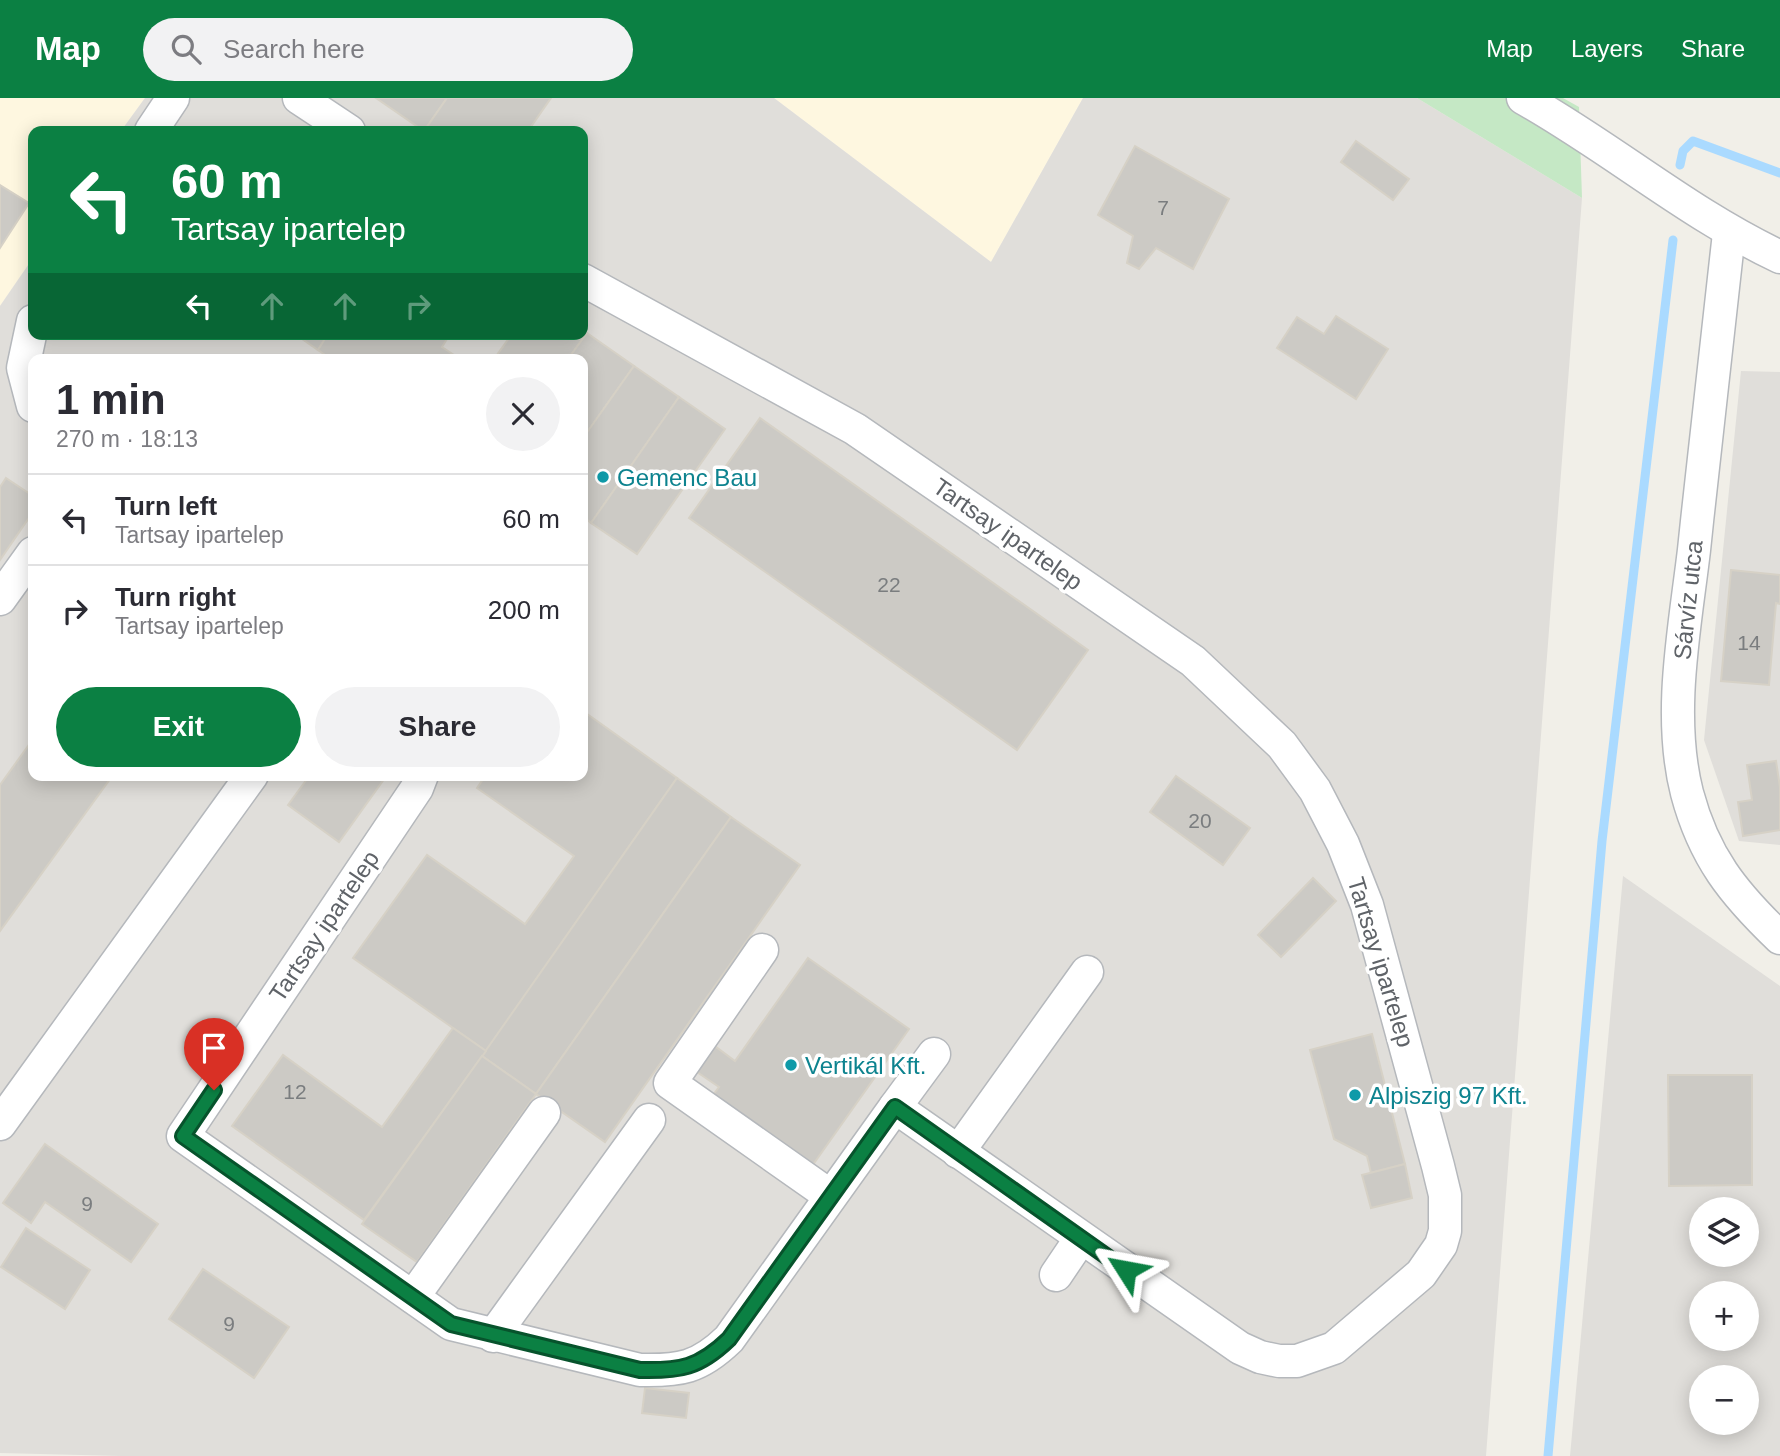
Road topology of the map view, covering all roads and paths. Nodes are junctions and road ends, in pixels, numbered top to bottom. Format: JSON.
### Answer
{"nodes":[{"id":1,"x":173,"y":98,"type":"edge"},
{"id":2,"x":299,"y":98,"type":"edge"},
{"id":3,"x":1523,"y":98,"type":"edge"},
{"id":4,"x":154,"y":126,"type":"edge"},
{"id":5,"x":341,"y":126,"type":"edge"},
{"id":6,"x":1729,"y":233,"type":"junction"},
{"id":7,"x":1780,"y":257,"type":"edge"},
{"id":8,"x":588,"y":283,"type":"edge"},
{"id":9,"x":29,"y":340,"type":"edge"},
{"id":10,"x":28,"y":387,"type":"edge"},
{"id":11,"x":28,"y":560,"type":"edge"},
{"id":12,"x":0,"y":599,"type":"edge"},
{"id":13,"x":248,"y":781,"type":"edge"},
{"id":14,"x":420,"y":781,"type":"edge"},
{"id":15,"x":1780,"y":938,"type":"edge"},
{"id":16,"x":762,"y":950,"type":"dead end"},
{"id":17,"x":1087,"y":972,"type":"dead end"},
{"id":18,"x":934,"y":1054,"type":"dead end"},
{"id":19,"x":895,"y":1107,"type":"junction"},
{"id":20,"x":544,"y":1113,"type":"dead end"},
{"id":21,"x":649,"y":1121,"type":"dead end"},
{"id":22,"x":0,"y":1124,"type":"edge"},
{"id":23,"x":958,"y":1152,"type":"junction"},
{"id":24,"x":829,"y":1195,"type":"junction"},
{"id":25,"x":1081,"y":1238,"type":"junction"},
{"id":26,"x":1056,"y":1275,"type":"dead end"},
{"id":27,"x":413,"y":1297,"type":"junction"},
{"id":28,"x":493,"y":1336,"type":"junction"}],
"edges":[{"from":1,"to":4,"type":"street"},
{"from":2,"to":5,"type":"street"},
{"from":3,"to":6,"type":"street"},
{"from":6,"to":7,"type":"street"},
{"from":6,"to":15,"type":"street","name":"Sárvíz utca"},
{"from":8,"to":25,"type":"street","name":"Tartsay ipartelep"},
{"from":9,"to":10,"type":"street"},
{"from":11,"to":12,"type":"street"},
{"from":13,"to":22,"type":"street"},
{"from":14,"to":27,"type":"street","name":"Tartsay ipartelep"},
{"from":16,"to":24,"type":"street"},
{"from":17,"to":23,"type":"street"},
{"from":18,"to":19,"type":"street"},
{"from":19,"to":23,"type":"street","name":"Tartsay ipartelep"},
{"from":19,"to":24,"type":"street","name":"Tartsay ipartelep"},
{"from":20,"to":27,"type":"street"},
{"from":21,"to":28,"type":"street"},
{"from":23,"to":25,"type":"street","name":"Tartsay ipartelep"},
{"from":24,"to":28,"type":"street","name":"Tartsay ipartelep"},
{"from":25,"to":26,"type":"street"},
{"from":27,"to":28,"type":"street","name":"Tartsay ipartelep"}]}
